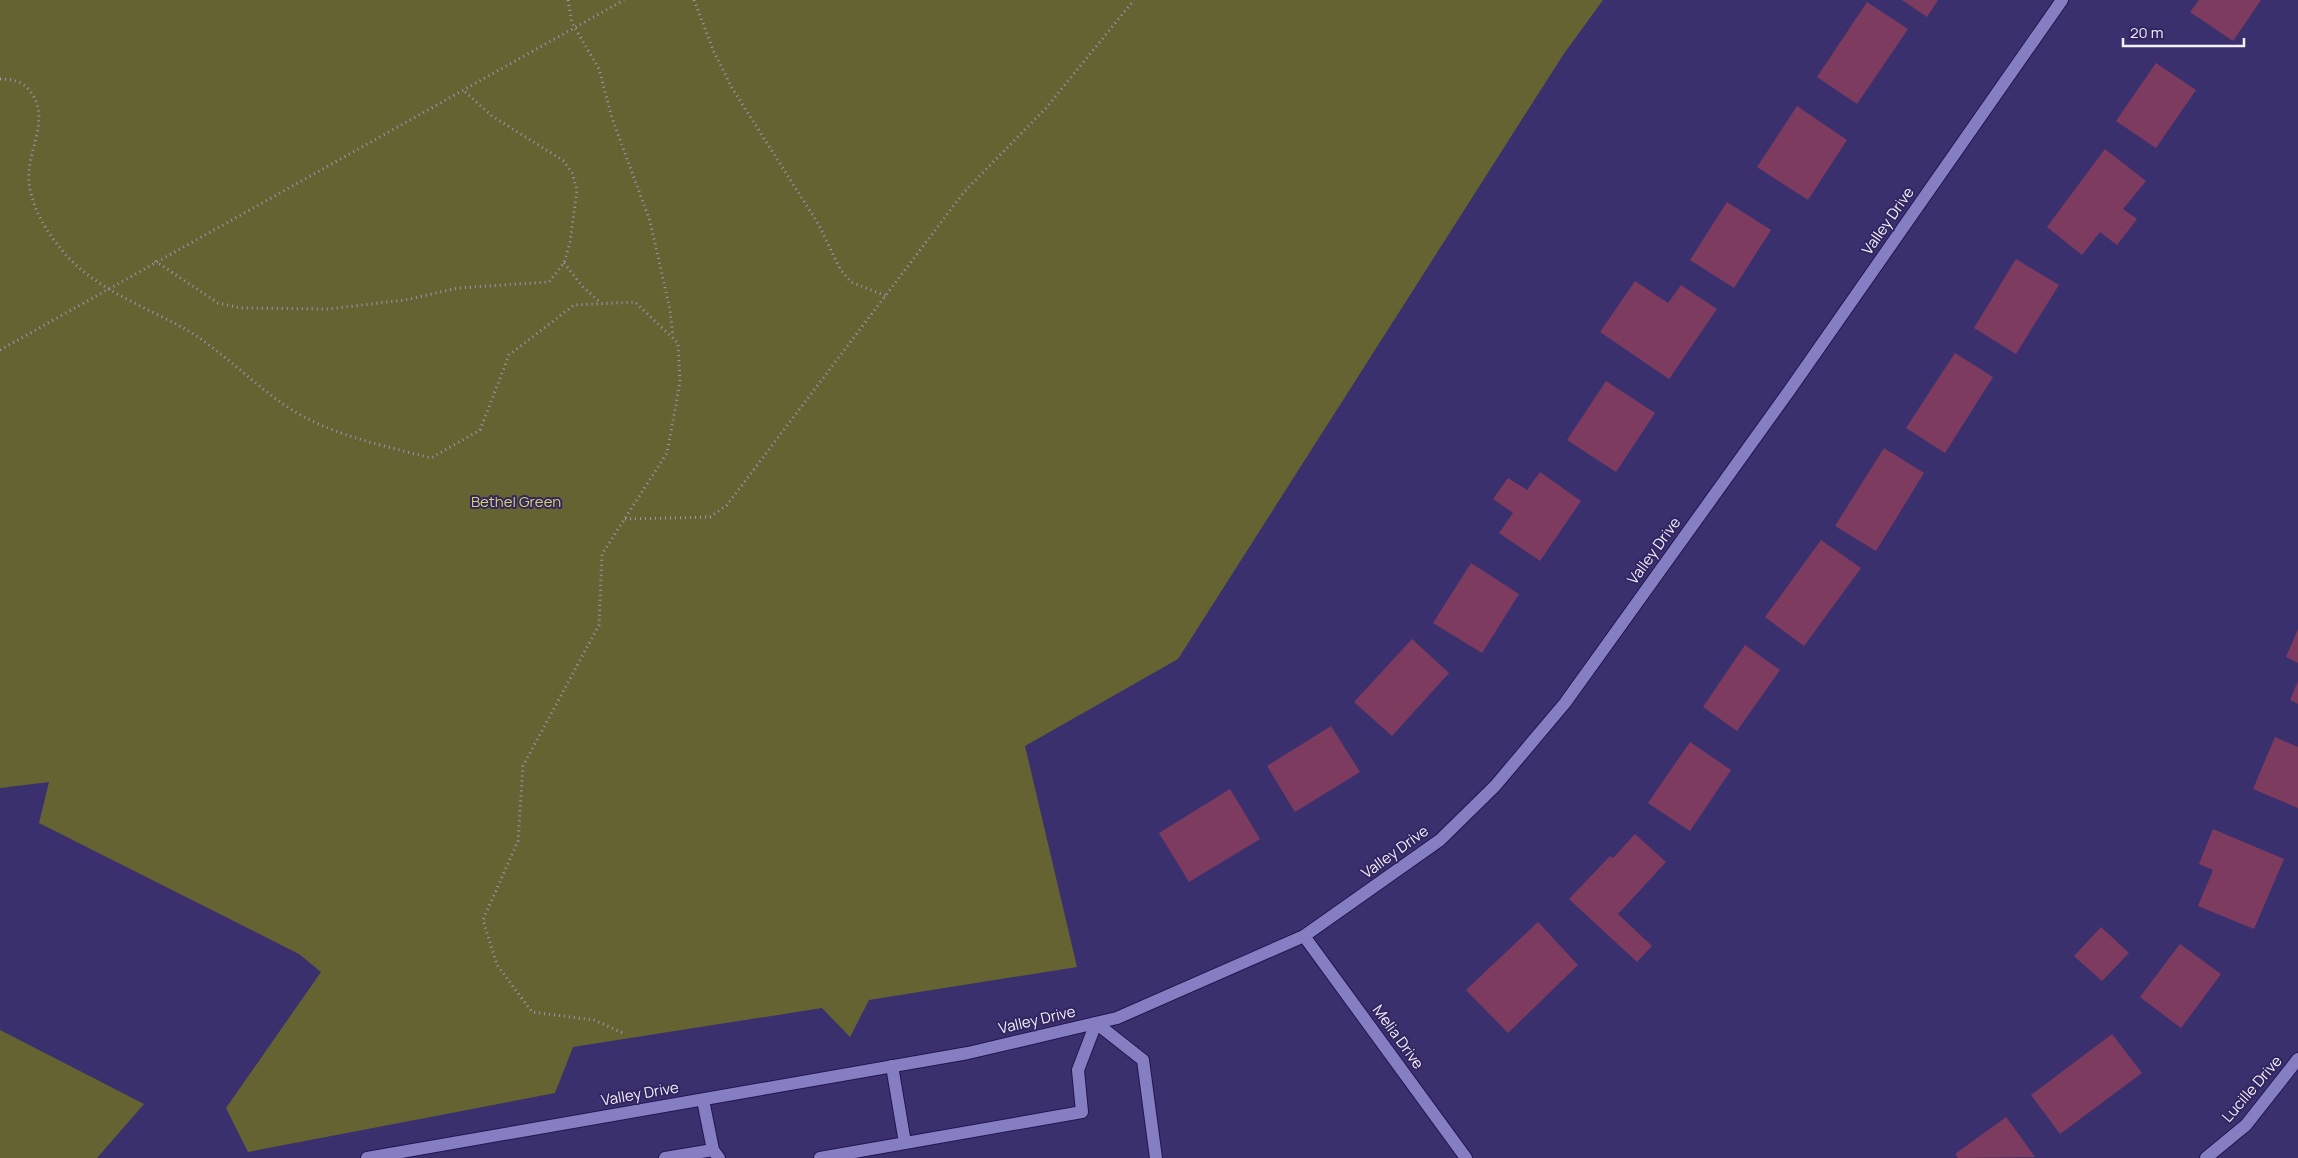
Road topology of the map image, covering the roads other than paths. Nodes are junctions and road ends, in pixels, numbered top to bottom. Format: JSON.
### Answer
{"nodes":[{"id":1,"x":2062,"y":0,"type":"edge"},
{"id":2,"x":1304,"y":936,"type":"junction"},
{"id":3,"x":1096,"y":1023,"type":"junction"},
{"id":4,"x":2298,"y":1059,"type":"edge"},
{"id":5,"x":892,"y":1066,"type":"junction"},
{"id":6,"x":703,"y":1100,"type":"junction"},
{"id":7,"x":905,"y":1143,"type":"junction"},
{"id":8,"x":716,"y":1154,"type":"edge"},
{"id":9,"x":368,"y":1158,"type":"edge"},
{"id":10,"x":665,"y":1158,"type":"edge"},
{"id":11,"x":820,"y":1158,"type":"edge"},
{"id":12,"x":1156,"y":1158,"type":"edge"},
{"id":13,"x":1466,"y":1158,"type":"edge"},
{"id":14,"x":2206,"y":1158,"type":"edge"}],
"edges":[{"from":1,"to":2,"type":"street","name":"Valley Drive"},
{"from":2,"to":3,"type":"street","name":"Valley Drive"},
{"from":2,"to":13,"type":"street","name":"Melia Drive"},
{"from":3,"to":5,"type":"street","name":"Valley Drive"},
{"from":3,"to":7,"type":"street"},
{"from":3,"to":12,"type":"street"},
{"from":4,"to":14,"type":"street","name":"Lucille Drive"},
{"from":5,"to":6,"type":"street","name":"Valley Drive"},
{"from":5,"to":7,"type":"street"},
{"from":6,"to":8,"type":"street"},
{"from":6,"to":9,"type":"street","name":"Valley Drive"},
{"from":7,"to":11,"type":"street"},
{"from":8,"to":10,"type":"street"}]}
